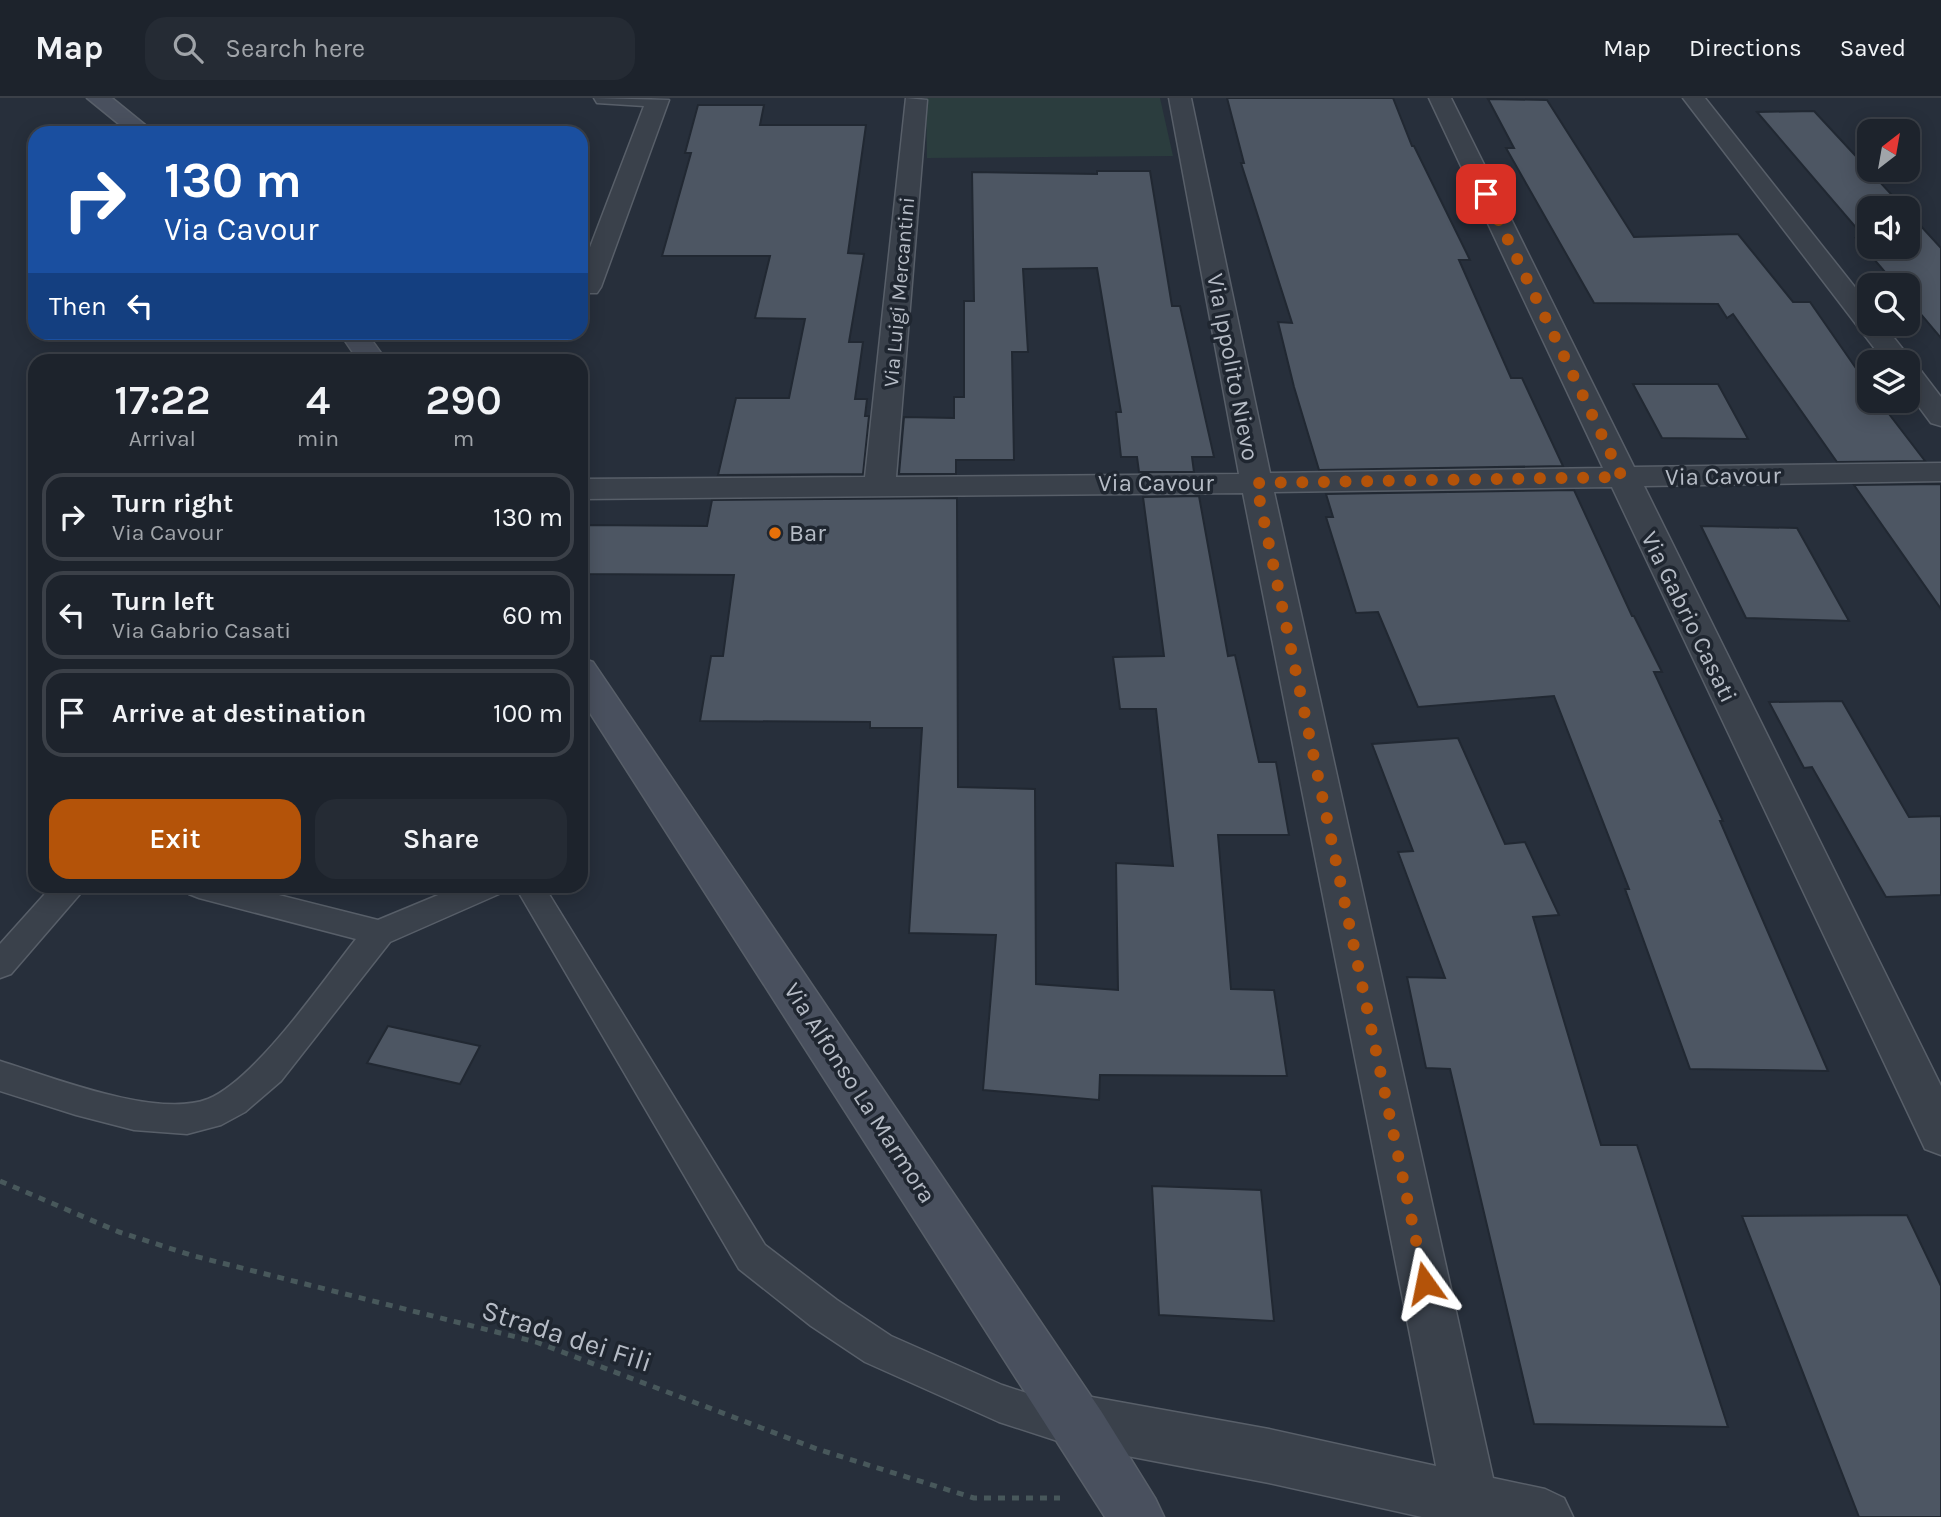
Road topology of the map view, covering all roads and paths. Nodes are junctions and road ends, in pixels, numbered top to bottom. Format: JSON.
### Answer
{"nodes":[{"id":1,"x":98,"y":98,"type":"edge"},
{"id":2,"x":605,"y":98,"type":"edge"},
{"id":3,"x":1180,"y":98,"type":"edge"},
{"id":4,"x":1440,"y":98,"type":"edge"},
{"id":5,"x":1694,"y":98,"type":"edge"},
{"id":6,"x":658,"y":99,"type":"edge"},
{"id":7,"x":916,"y":100,"type":"dead end"},
{"id":8,"x":135,"y":126,"type":"edge"},
{"id":9,"x":588,"y":287,"type":"dead end"},
{"id":10,"x":1890,"y":350,"type":"edge"},
{"id":11,"x":1920,"y":389,"type":"edge"},
{"id":12,"x":1941,"y":417,"type":"edge"},
{"id":13,"x":1941,"y":472,"type":"edge"},
{"id":14,"x":1622,"y":477,"type":"junction"},
{"id":15,"x":1256,"y":483,"type":"junction"},
{"id":16,"x":880,"y":484,"type":"junction"},
{"id":17,"x":588,"y":489,"type":"edge"},
{"id":18,"x":588,"y":682,"type":"edge"},
{"id":19,"x":64,"y":893,"type":"edge"},
{"id":20,"x":226,"y":893,"type":"edge"},
{"id":21,"x":473,"y":893,"type":"edge"},
{"id":22,"x":533,"y":893,"type":"edge"},
{"id":23,"x":379,"y":933,"type":"junction"},
{"id":24,"x":0,"y":965,"type":"edge"},
{"id":25,"x":0,"y":1076,"type":"edge"},
{"id":26,"x":1941,"y":1134,"type":"edge"},
{"id":27,"x":0,"y":1181,"type":"edge"},
{"id":28,"x":1079,"y":1425,"type":"junction"},
{"id":29,"x":1470,"y":1499,"type":"junction"},
{"id":30,"x":1130,"y":1508,"type":"edge"},
{"id":31,"x":1545,"y":1517,"type":"edge"}],
"edges":[{"from":1,"to":8,"type":"street"},
{"from":2,"to":6,"type":"street"},
{"from":3,"to":15,"type":"street","name":"Via Ippolito Nievo"},
{"from":4,"to":14,"type":"street","name":"Via Gabrio Casati"},
{"from":5,"to":10,"type":"street"},
{"from":6,"to":9,"type":"street"},
{"from":7,"to":16,"type":"street","name":"Via Luigi Mercantini"},
{"from":11,"to":12,"type":"street"},
{"from":13,"to":14,"type":"street","name":"Via Cavour"},
{"from":14,"to":15,"type":"street","name":"Via Cavour"},
{"from":14,"to":26,"type":"street","name":"Via Gabrio Casati"},
{"from":15,"to":16,"type":"street","name":"Via Cavour"},
{"from":15,"to":29,"type":"street","name":"Via Ippolito Nievo"},
{"from":16,"to":17,"type":"street","name":"Via Cavour"},
{"from":18,"to":28,"type":"street","name":"Via Alfonso La Marmora"},
{"from":19,"to":24,"type":"lane"},
{"from":20,"to":23,"type":"lane"},
{"from":21,"to":23,"type":"lane"},
{"from":22,"to":28,"type":"lane"},
{"from":23,"to":25,"type":"lane"},
{"from":27,"to":30,"type":"path","name":"Strada dei Fili"},
{"from":28,"to":29,"type":"street"},
{"from":28,"to":30,"type":"street","name":"Via Alfonso La Marmora"},
{"from":29,"to":31,"type":"street"}]}
